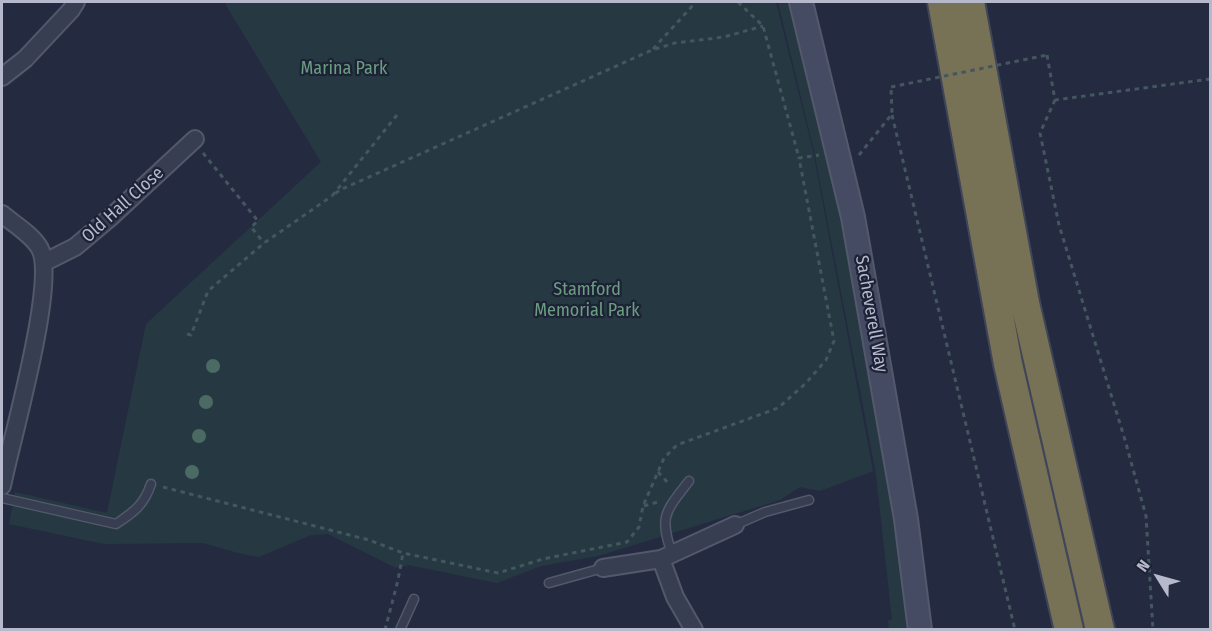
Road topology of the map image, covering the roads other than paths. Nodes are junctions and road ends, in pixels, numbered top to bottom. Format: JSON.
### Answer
{"nodes":[{"id":1,"x":76,"y":2,"type":"edge"},
{"id":2,"x":801,"y":2,"type":"edge"},
{"id":3,"x":942,"y":2,"type":"edge"},
{"id":4,"x":970,"y":2,"type":"edge"},
{"id":5,"x":2,"y":77,"type":"edge"},
{"id":6,"x":195,"y":139,"type":"road end"},
{"id":7,"x":2,"y":214,"type":"edge"},
{"id":8,"x":45,"y":262,"type":"junction"},
{"id":9,"x":6,"y":442,"type":"edge"},
{"id":10,"x":689,"y":481,"type":"dead end"},
{"id":11,"x":151,"y":484,"type":"road end"},
{"id":12,"x":2,"y":486,"type":"edge"},
{"id":13,"x":2,"y":498,"type":"edge"},
{"id":14,"x":809,"y":500,"type":"dead end"},
{"id":15,"x":735,"y":525,"type":"joint"},
{"id":16,"x":667,"y":557,"type":"junction"},
{"id":17,"x":603,"y":568,"type":"joint"},
{"id":18,"x":549,"y":583,"type":"dead end"},
{"id":19,"x":414,"y":599,"type":"dead end"},
{"id":20,"x":400,"y":630,"type":"edge"},
{"id":21,"x":694,"y":630,"type":"edge"},
{"id":22,"x":920,"y":630,"type":"edge"},
{"id":23,"x":1069,"y":630,"type":"edge"},
{"id":24,"x":1100,"y":630,"type":"edge"}],
"edges":[{"from":1,"to":5,"type":"street"},
{"from":2,"to":22,"type":"street","name":"Sacheverell Way"},
{"from":3,"to":23,"type":"highway"},
{"from":4,"to":24,"type":"highway"},
{"from":6,"to":8,"type":"street","name":"Old Hall Close"},
{"from":7,"to":8,"type":"street"},
{"from":8,"to":9,"type":"street"},
{"from":9,"to":12,"type":"street"},
{"from":10,"to":16,"type":"lane"},
{"from":11,"to":13,"type":"lane"},
{"from":14,"to":15,"type":"lane"},
{"from":15,"to":16,"type":"street"},
{"from":16,"to":17,"type":"street"},
{"from":16,"to":21,"type":"street"},
{"from":17,"to":18,"type":"lane"},
{"from":19,"to":20,"type":"lane"}]}
